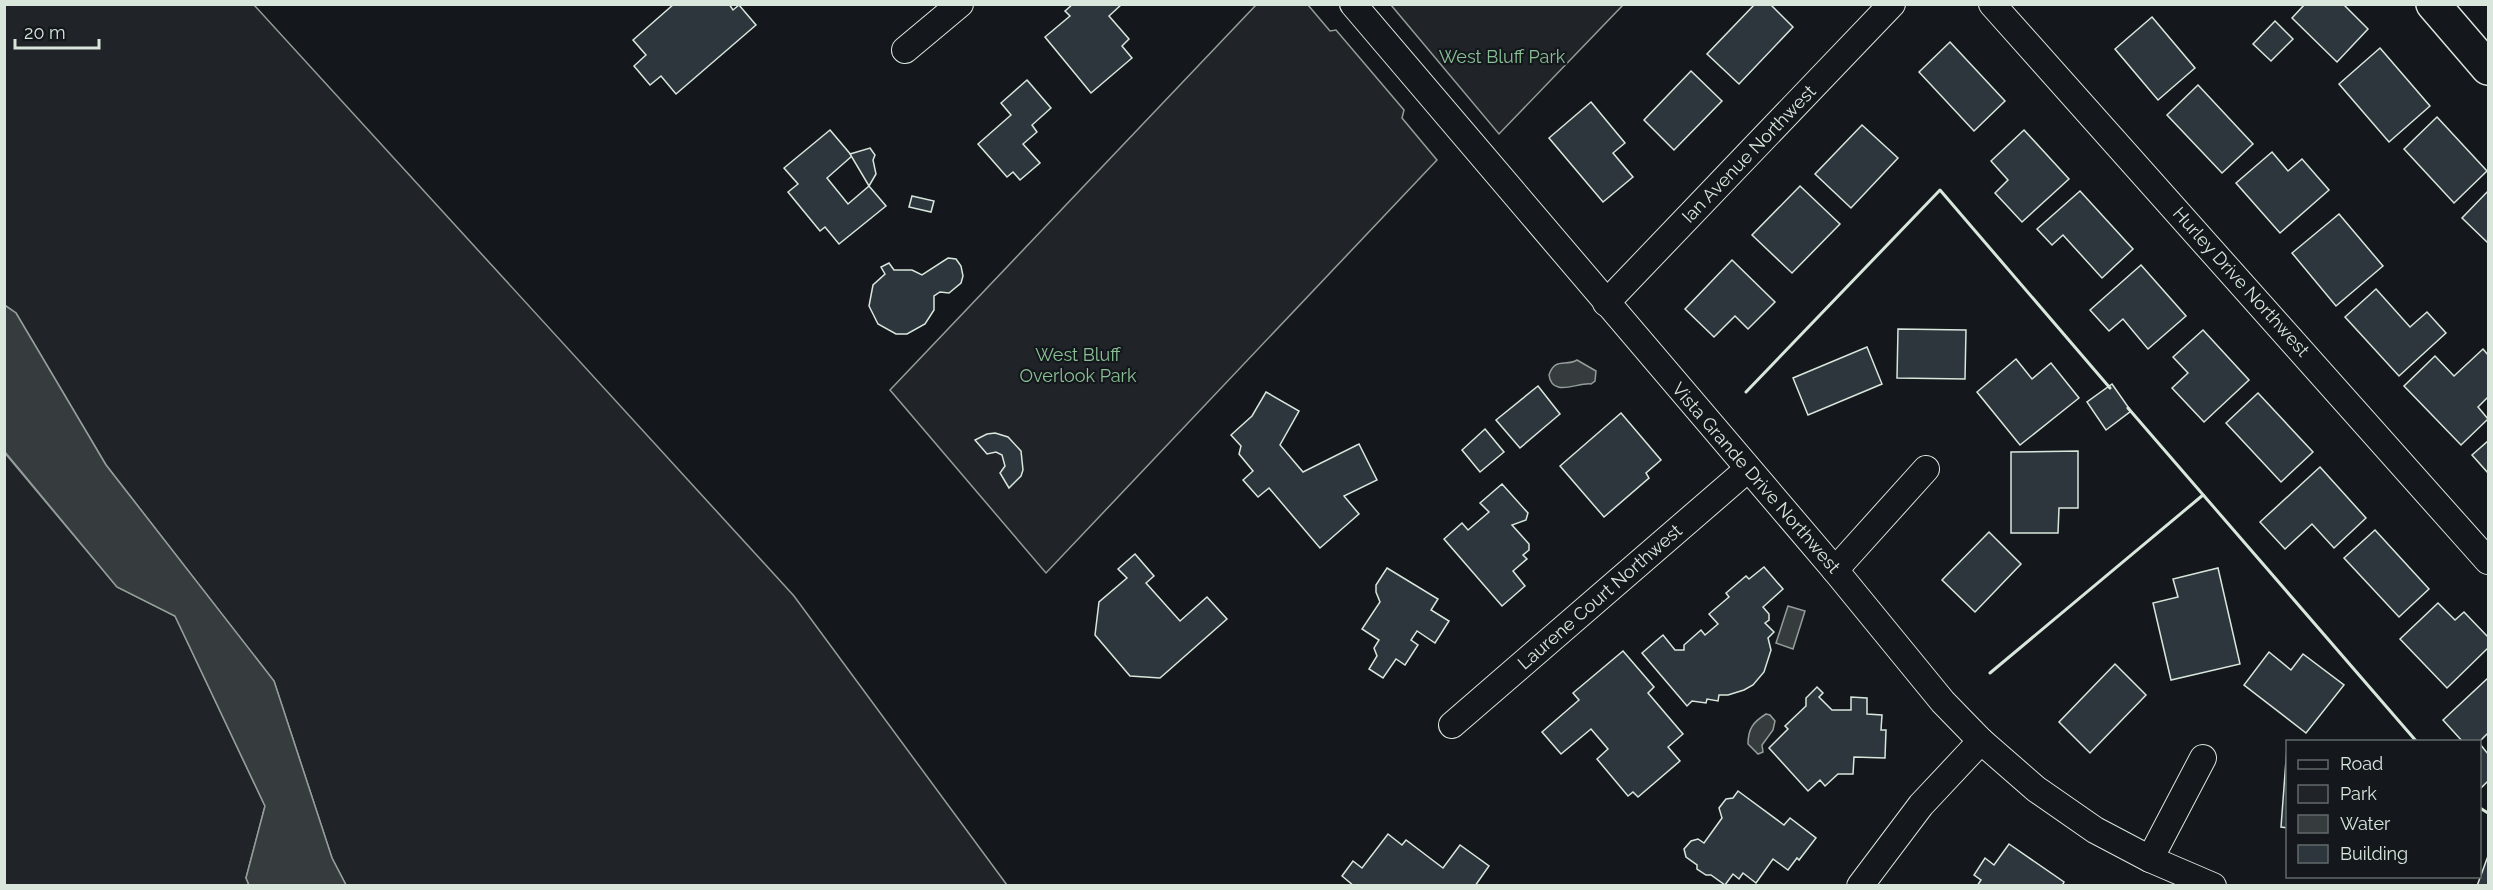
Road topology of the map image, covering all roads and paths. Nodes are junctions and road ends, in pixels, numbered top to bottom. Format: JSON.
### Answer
{"nodes":[{"id":1,"x":960,"y":4,"type":"edge"},
{"id":2,"x":1353,"y":4,"type":"edge"},
{"id":3,"x":1892,"y":4,"type":"edge"},
{"id":4,"x":1992,"y":4,"type":"edge"},
{"id":5,"x":2433,"y":4,"type":"edge"},
{"id":6,"x":905,"y":50,"type":"dead end"},
{"id":7,"x":2488,"y":68,"type":"edge"},
{"id":8,"x":1606,"y":303,"type":"junction"},
{"id":9,"x":1748,"y":469,"type":"junction"},
{"id":10,"x":1926,"y":469,"type":"dead end"},
{"id":11,"x":2488,"y":561,"type":"edge"},
{"id":12,"x":1835,"y":570,"type":"junction"},
{"id":13,"x":1452,"y":725,"type":"dead end"},
{"id":14,"x":1982,"y":741,"type":"junction"},
{"id":15,"x":2204,"y":758,"type":"dead end"},
{"id":16,"x":2150,"y":860,"type":"junction"},
{"id":17,"x":1860,"y":885,"type":"edge"},
{"id":18,"x":2213,"y":885,"type":"edge"}],
"edges":[{"from":1,"to":6,"type":"street"},
{"from":2,"to":8,"type":"street","name":"Vista Grande Drive Northwest"},
{"from":3,"to":8,"type":"street","name":"Ian Avenue Northwest"},
{"from":4,"to":11,"type":"street","name":"Hurley Drive Northwest"},
{"from":5,"to":7,"type":"street"},
{"from":8,"to":9,"type":"street","name":"Vista Grande Drive Northwest"},
{"from":9,"to":12,"type":"street","name":"Vista Grande Drive Northwest"},
{"from":9,"to":13,"type":"street","name":"Laurene Court Northwest"},
{"from":10,"to":12,"type":"street"},
{"from":12,"to":14,"type":"street","name":"Vista Grande Drive Northwest"},
{"from":14,"to":16,"type":"street","name":"Vista Grande Drive Northwest"},
{"from":14,"to":17,"type":"street"},
{"from":15,"to":16,"type":"street"},
{"from":16,"to":18,"type":"street","name":"Vista Grande Drive Northwest"}]}
